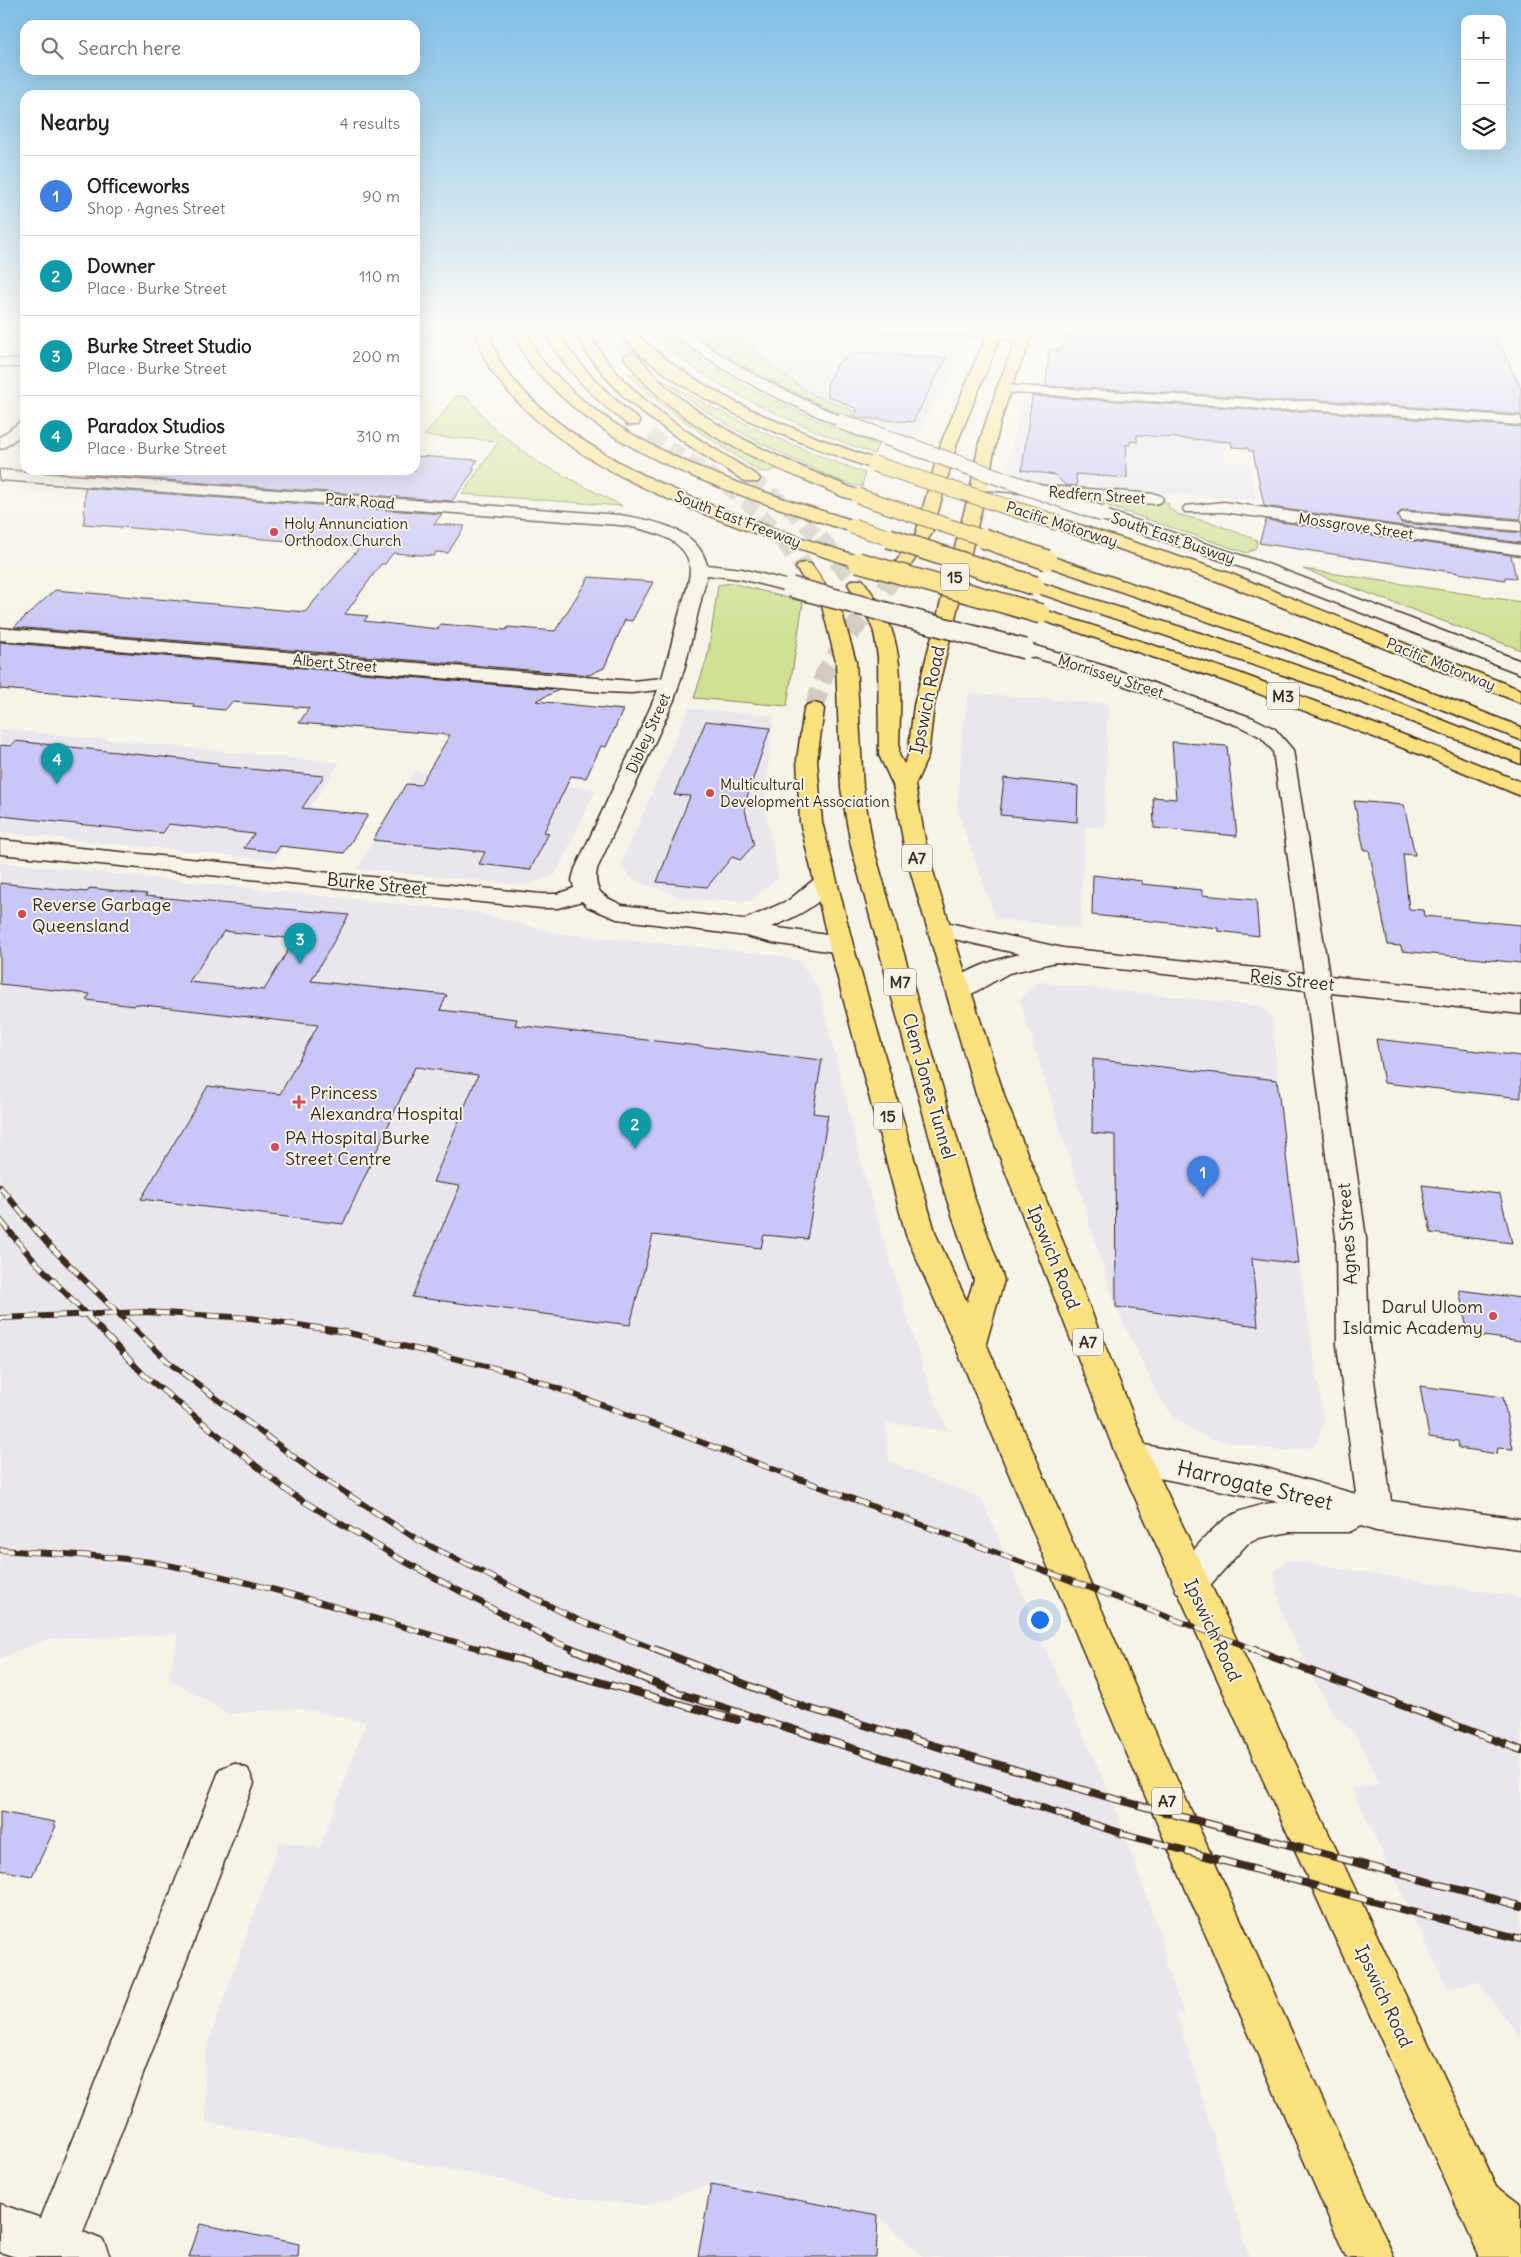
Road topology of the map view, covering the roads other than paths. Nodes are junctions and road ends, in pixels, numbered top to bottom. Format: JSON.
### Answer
{"nodes":[{"id":1,"x":558,"y":428,"type":"edge"},
{"id":2,"x":613,"y":428,"type":"edge"},
{"id":3,"x":641,"y":428,"type":"edge"},
{"id":4,"x":675,"y":428,"type":"edge"},
{"id":5,"x":716,"y":428,"type":"edge"},
{"id":6,"x":783,"y":428,"type":"edge"},
{"id":7,"x":858,"y":428,"type":"edge"},
{"id":8,"x":955,"y":428,"type":"edge"},
{"id":9,"x":991,"y":428,"type":"edge"},
{"id":10,"x":20,"y":429,"type":"edge"},
{"id":11,"x":650,"y":435,"type":"tunnel mouth"},
{"id":12,"x":0,"y":444,"type":"edge"},
{"id":13,"x":8,"y":475,"type":"edge"},
{"id":14,"x":752,"y":479,"type":"tunnel mouth"},
{"id":15,"x":979,"y":486,"type":"junction"},
{"id":16,"x":0,"y":490,"type":"edge"},
{"id":17,"x":1155,"y":499,"type":"dead end"},
{"id":18,"x":1224,"y":507,"type":"junction"},
{"id":19,"x":1191,"y":509,"type":"dead end"},
{"id":20,"x":1471,"y":522,"type":"junction"},
{"id":21,"x":1521,"y":526,"type":"edge"},
{"id":22,"x":1470,"y":543,"type":"junction"},
{"id":23,"x":1521,"y":550,"type":"edge"},
{"id":24,"x":699,"y":569,"type":"junction"},
{"id":25,"x":899,"y":570,"type":"tunnel mouth"},
{"id":26,"x":798,"y":578,"type":"junction"},
{"id":27,"x":857,"y":584,"type":"tunnel mouth"},
{"id":28,"x":0,"y":634,"type":"edge"},
{"id":29,"x":1521,"y":668,"type":"edge"},
{"id":30,"x":670,"y":682,"type":"junction"},
{"id":31,"x":1521,"y":697,"type":"edge"},
{"id":32,"x":814,"y":709,"type":"tunnel mouth"},
{"id":33,"x":1521,"y":734,"type":"edge"},
{"id":34,"x":1521,"y":758,"type":"edge"},
{"id":35,"x":904,"y":785,"type":"junction"},
{"id":36,"x":1521,"y":790,"type":"edge"},
{"id":37,"x":0,"y":847,"type":"edge"},
{"id":38,"x":826,"y":882,"type":"junction"},
{"id":39,"x":587,"y":892,"type":"junction"},
{"id":40,"x":746,"y":928,"type":"junction"},
{"id":41,"x":940,"y":929,"type":"junction"},
{"id":42,"x":841,"y":945,"type":"junction"},
{"id":43,"x":1063,"y":956,"type":"junction"},
{"id":44,"x":1317,"y":983,"type":"junction"},
{"id":45,"x":959,"y":990,"type":"junction"},
{"id":46,"x":1521,"y":1005,"type":"edge"},
{"id":47,"x":970,"y":1343,"type":"junction"},
{"id":48,"x":1134,"y":1458,"type":"junction"},
{"id":49,"x":1376,"y":1515,"type":"junction"},
{"id":50,"x":1521,"y":1536,"type":"edge"},
{"id":51,"x":1190,"y":1581,"type":"junction"},
{"id":52,"x":234,"y":1783,"type":"dead end"},
{"id":53,"x":1480,"y":2201,"type":"junction"},
{"id":54,"x":0,"y":2228,"type":"edge"},
{"id":55,"x":1521,"y":2236,"type":"edge"},
{"id":56,"x":63,"y":2253,"type":"edge"},
{"id":57,"x":1370,"y":2257,"type":"edge"},
{"id":58,"x":1505,"y":2257,"type":"edge"}],
"edges":[{"from":1,"to":36,"type":"highway","name":"South East Freeway","number":"M3","bridge":true},
{"from":2,"to":34,"type":"highway","bridge":true},
{"from":3,"to":11,"type":"highway"},
{"from":4,"to":14,"type":"highway"},
{"from":5,"to":33,"type":"highway","bridge":true},
{"from":6,"to":31,"type":"highway","name":"Pacific Motorway","bridge":true},
{"from":7,"to":29,"type":"street","name":"South East Busway","bridge":true},
{"from":8,"to":25,"type":"highway"},
{"from":9,"to":15,"type":"highway","name":"Ipswich Road","number":"15"},
{"from":10,"to":12,"type":"street"},
{"from":13,"to":16,"type":"street"},
{"from":13,"to":24,"type":"street","name":"Park Road"},
{"from":15,"to":17,"type":"street","name":"Redfern Street"},
{"from":15,"to":35,"type":"highway","name":"Ipswich Road","number":"15"},
{"from":18,"to":19,"type":"street","name":"Mossgrove Street"},
{"from":18,"to":20,"type":"street"},
{"from":18,"to":22,"type":"street","name":"Mossgrove Street"},
{"from":20,"to":21,"type":"street"},
{"from":20,"to":22,"type":"street"},
{"from":22,"to":23,"type":"street","name":"Mossgrove Street"},
{"from":24,"to":26,"type":"street","name":"Morrissey Street"},
{"from":24,"to":30,"type":"street","name":"Dibley Street"},
{"from":26,"to":44,"type":"street","name":"Morrissey Street","bridge":true},
{"from":26,"to":47,"type":"highway","name":"Clem Jones Tunnel","number":"M7"},
{"from":27,"to":35,"type":"highway"},
{"from":28,"to":30,"type":"street","name":"Albert Street"},
{"from":30,"to":39,"type":"street","name":"Dibley Street"},
{"from":32,"to":38,"type":"highway","number":"15"},
{"from":35,"to":41,"type":"highway","name":"Ipswich Road","number":"A7"},
{"from":37,"to":39,"type":"street","name":"Burke Street"},
{"from":38,"to":40,"type":"street"},
{"from":38,"to":42,"type":"highway","number":"15"},
{"from":39,"to":40,"type":"street"},
{"from":40,"to":42,"type":"street"},
{"from":41,"to":43,"type":"street","name":"Reis Street"},
{"from":41,"to":45,"type":"highway","name":"Ipswich Road","number":"A7"},
{"from":42,"to":47,"type":"highway","number":"15"},
{"from":43,"to":44,"type":"street","name":"Reis Street"},
{"from":43,"to":45,"type":"street","name":"Reis Street"},
{"from":44,"to":46,"type":"street","name":"Reis Street"},
{"from":44,"to":49,"type":"street","name":"Agnes Street"},
{"from":45,"to":48,"type":"highway","name":"Ipswich Road","number":"A7"},
{"from":47,"to":57,"type":"highway","number":"A7"},
{"from":48,"to":49,"type":"street","name":"Harrogate Street"},
{"from":48,"to":51,"type":"highway","name":"Ipswich Road","number":"A7"},
{"from":49,"to":50,"type":"street","name":"Harrogate Street"},
{"from":49,"to":51,"type":"street","name":"Harrogate Street"},
{"from":51,"to":53,"type":"highway","name":"Ipswich Road","number":"A7"},
{"from":52,"to":56,"type":"street"},
{"from":53,"to":55,"type":"highway"},
{"from":53,"to":58,"type":"highway","name":"Ipswich Road","number":"A7"},
{"from":54,"to":56,"type":"street"}]}
